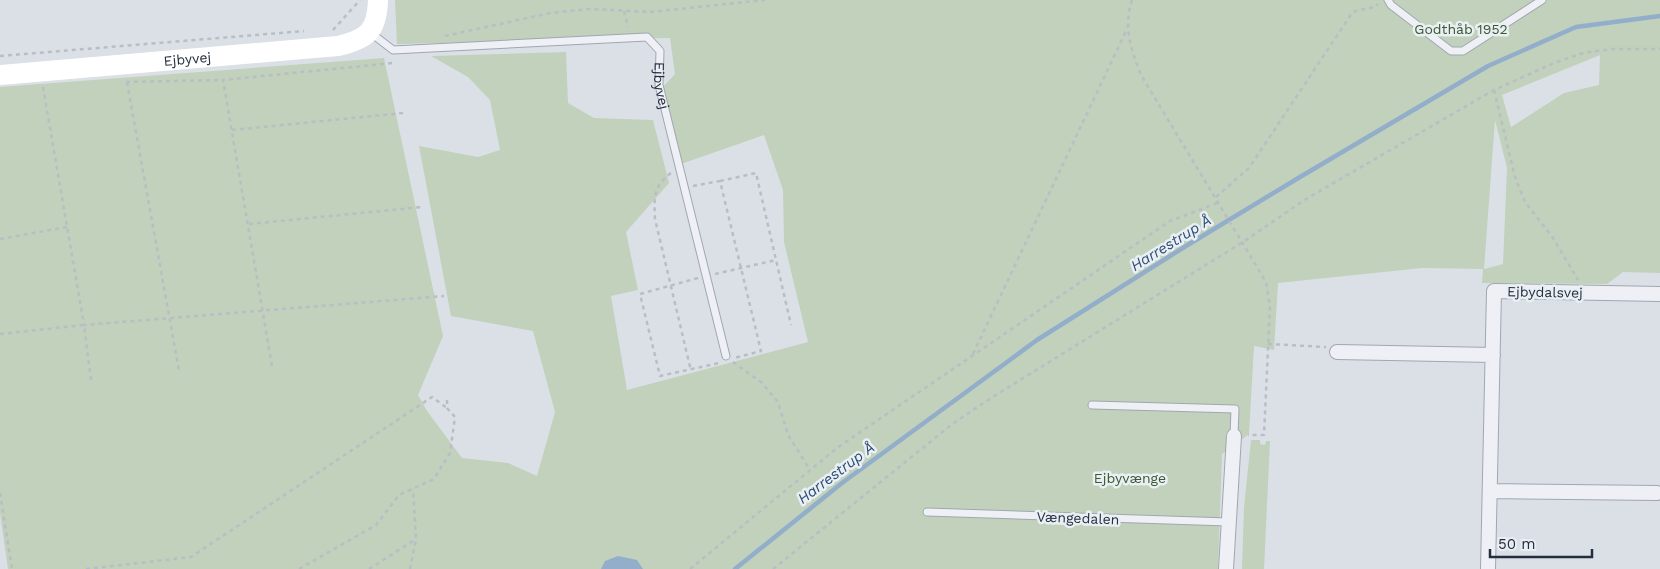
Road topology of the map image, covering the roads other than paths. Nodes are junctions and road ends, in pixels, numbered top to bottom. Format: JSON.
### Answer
{"nodes":[{"id":1,"x":378,"y":0,"type":"edge"},
{"id":2,"x":1385,"y":0,"type":"edge"},
{"id":3,"x":1542,"y":0,"type":"edge"},
{"id":4,"x":370,"y":33,"type":"junction"},
{"id":5,"x":0,"y":75,"type":"edge"},
{"id":6,"x":1660,"y":294,"type":"edge"},
{"id":7,"x":1336,"y":352,"type":"road end"},
{"id":8,"x":1492,"y":355,"type":"junction"},
{"id":9,"x":726,"y":356,"type":"road end"},
{"id":10,"x":1092,"y":405,"type":"dead end"},
{"id":11,"x":1234,"y":436,"type":"joint"},
{"id":12,"x":1490,"y":491,"type":"junction"},
{"id":13,"x":1657,"y":493,"type":"dead end"},
{"id":14,"x":927,"y":512,"type":"dead end"},
{"id":15,"x":1228,"y":522,"type":"junction"},
{"id":16,"x":1226,"y":569,"type":"edge"},
{"id":17,"x":1488,"y":569,"type":"edge"}],
"edges":[{"from":1,"to":4,"type":"street"},
{"from":2,"to":3,"type":"lane"},
{"from":4,"to":5,"type":"street","name":"Ejbyvej"},
{"from":4,"to":9,"type":"lane","name":"Ejbyvej"},
{"from":6,"to":8,"type":"street","name":"Ejbydalsvej"},
{"from":7,"to":8,"type":"street"},
{"from":8,"to":12,"type":"street","name":"Ejbydalsvej"},
{"from":10,"to":11,"type":"lane"},
{"from":11,"to":15,"type":"street"},
{"from":12,"to":13,"type":"street"},
{"from":12,"to":17,"type":"street","name":"Ejbydalsvej"},
{"from":14,"to":15,"type":"lane","name":"Vængedalen"},
{"from":15,"to":16,"type":"street"}]}
